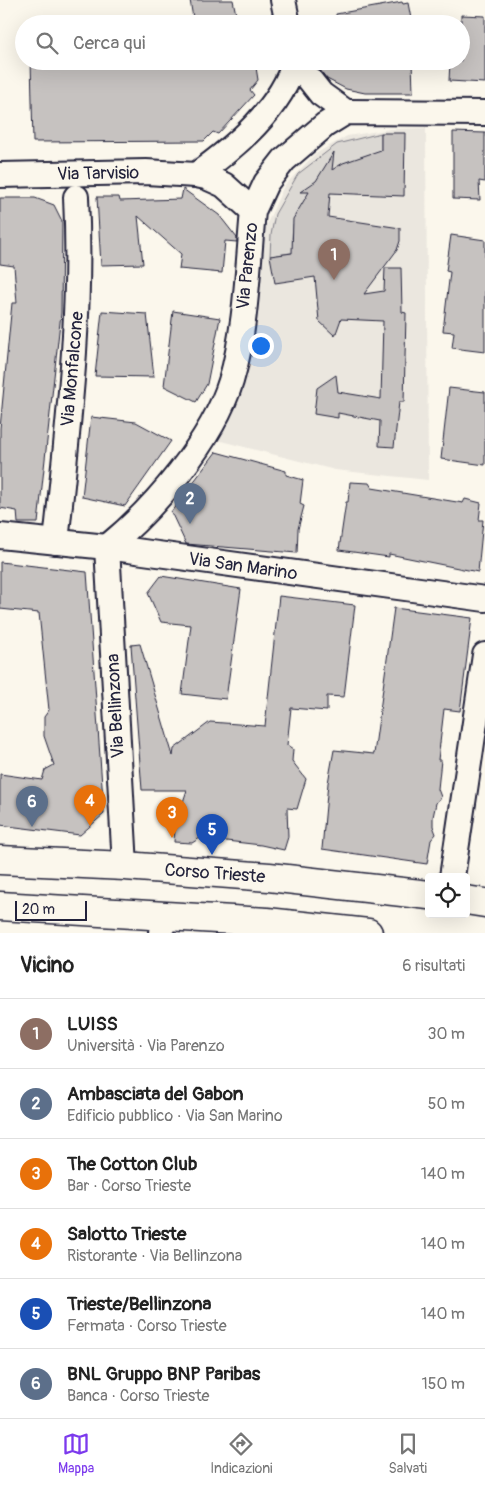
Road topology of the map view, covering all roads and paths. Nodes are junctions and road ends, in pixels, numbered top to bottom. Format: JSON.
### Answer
{"nodes":[{"id":1,"x":283,"y":0,"type":"edge"},
{"id":2,"x":286,"y":15,"type":"edge"},
{"id":3,"x":292,"y":70,"type":"edge"},
{"id":4,"x":302,"y":70,"type":"edge"},
{"id":5,"x":346,"y":112,"type":"junction"},
{"id":6,"x":485,"y":113,"type":"edge"},
{"id":7,"x":0,"y":175,"type":"edge"},
{"id":8,"x":196,"y":175,"type":"junction"},
{"id":9,"x":76,"y":197,"type":"dead end"},
{"id":10,"x":253,"y":211,"type":"junction"},
{"id":11,"x":0,"y":536,"type":"edge"},
{"id":12,"x":56,"y":542,"type":"junction"},
{"id":13,"x":107,"y":547,"type":"junction"},
{"id":14,"x":485,"y":599,"type":"edge"},
{"id":15,"x":485,"y":655,"type":"edge"},
{"id":16,"x":0,"y":860,"type":"edge"},
{"id":17,"x":125,"y":866,"type":"junction"},
{"id":18,"x":453,"y":873,"type":"edge"},
{"id":19,"x":425,"y":895,"type":"edge"},
{"id":20,"x":470,"y":901,"type":"edge"},
{"id":21,"x":485,"y":903,"type":"edge"},
{"id":22,"x":0,"y":906,"type":"edge"},
{"id":23,"x":162,"y":924,"type":"edge"},
{"id":24,"x":368,"y":933,"type":"edge"}],
"edges":[{"from":1,"to":2,"type":"street"},
{"from":3,"to":8,"type":"street"},
{"from":4,"to":5,"type":"street"},
{"from":5,"to":6,"type":"street"},
{"from":5,"to":10,"type":"street","name":"Via Parenzo"},
{"from":7,"to":8,"type":"street","name":"Via Tarvisio"},
{"from":8,"to":10,"type":"street","name":"Via Parenzo"},
{"from":9,"to":12,"type":"street","name":"Via Monfalcone"},
{"from":10,"to":13,"type":"street","name":"Via Parenzo"},
{"from":11,"to":12,"type":"street","name":"Via San Marino"},
{"from":12,"to":13,"type":"street","name":"Via San Marino"},
{"from":13,"to":14,"type":"street","name":"Via San Marino"},
{"from":13,"to":17,"type":"street","name":"Via Bellinzona"},
{"from":15,"to":18,"type":"street"},
{"from":16,"to":17,"type":"street","name":"Corso Trieste"},
{"from":17,"to":19,"type":"street","name":"Corso Trieste"},
{"from":20,"to":21,"type":"street"},
{"from":22,"to":23,"type":"street"},
{"from":23,"to":24,"type":"street"}]}
